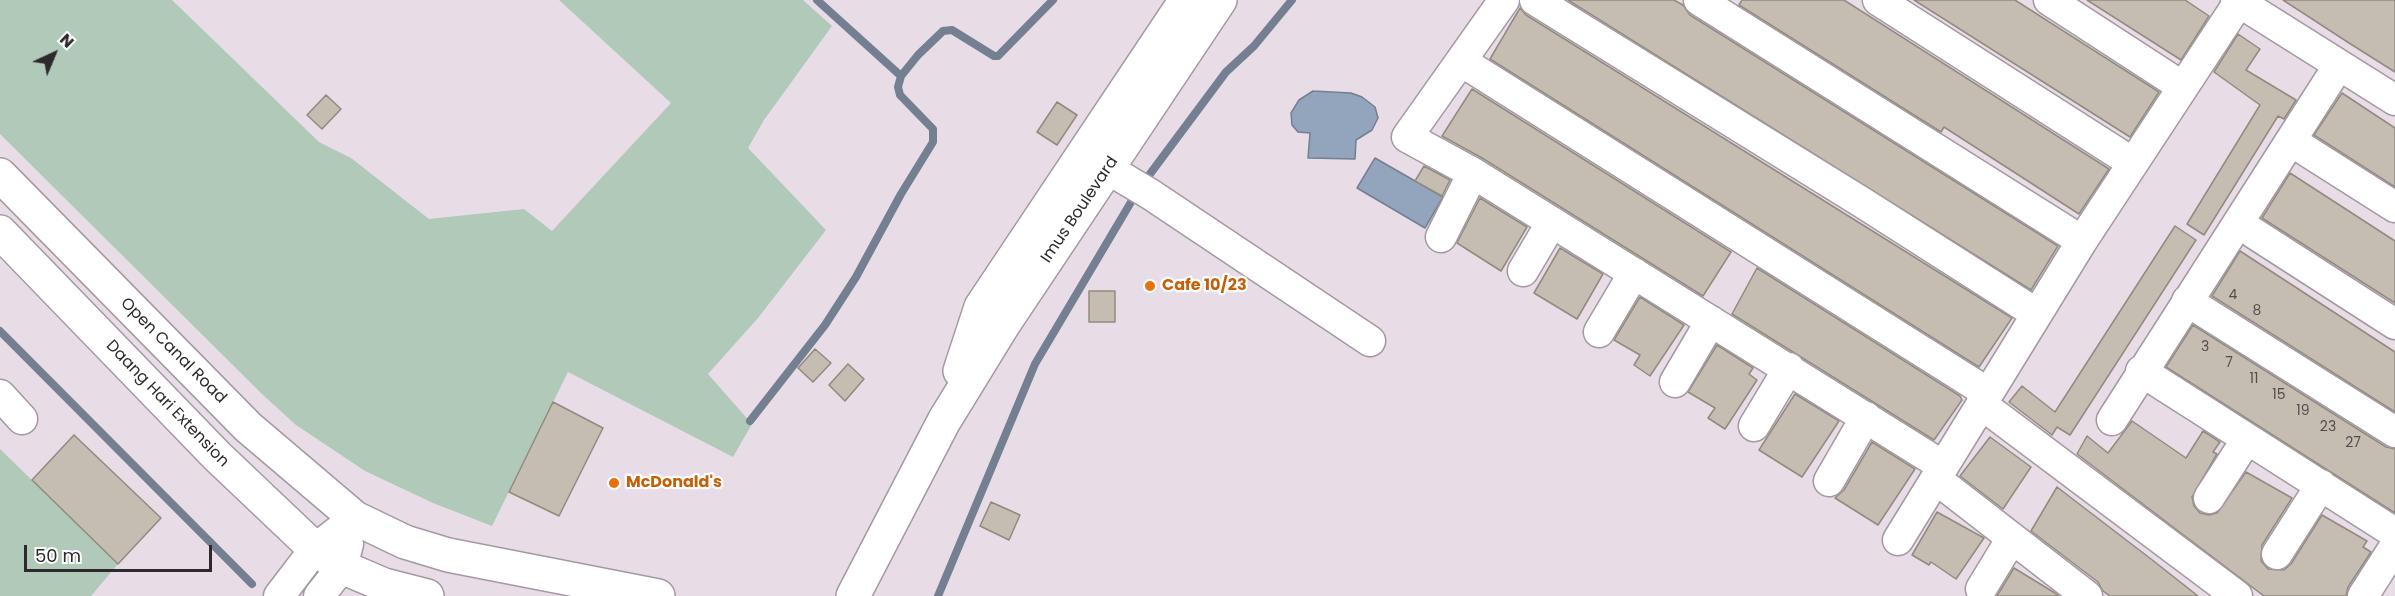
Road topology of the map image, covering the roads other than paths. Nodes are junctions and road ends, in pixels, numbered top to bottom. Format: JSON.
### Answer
{"nodes":[{"id":1,"x":1186,"y":0,"type":"edge"},
{"id":2,"x":1220,"y":0,"type":"edge"},
{"id":3,"x":1504,"y":0,"type":"edge"},
{"id":4,"x":1534,"y":0,"type":"edge"},
{"id":5,"x":1878,"y":0,"type":"edge"},
{"id":6,"x":2049,"y":0,"type":"edge"},
{"id":7,"x":1710,"y":3,"type":"edge"},
{"id":8,"x":2247,"y":3,"type":"edge"},
{"id":9,"x":1461,"y":61,"type":"junction"},
{"id":10,"x":2338,"y":65,"type":"junction"},
{"id":11,"x":2183,"y":87,"type":"junction"},
{"id":12,"x":2395,"y":100,"type":"edge"},
{"id":13,"x":2291,"y":141,"type":"junction"},
{"id":14,"x":2133,"y":163,"type":"junction"},
{"id":15,"x":1473,"y":173,"type":"junction"},
{"id":16,"x":1117,"y":174,"type":"junction"},
{"id":17,"x":0,"y":175,"type":"edge"},
{"id":18,"x":2395,"y":207,"type":"edge"},
{"id":19,"x":1552,"y":222,"type":"junction"},
{"id":20,"x":2238,"y":223,"type":"junction"},
{"id":21,"x":0,"y":232,"type":"edge"},
{"id":22,"x":1441,"y":237,"type":"dead end"},
{"id":23,"x":2082,"y":241,"type":"junction"},
{"id":24,"x":1523,"y":271,"type":"dead end"},
{"id":25,"x":1634,"y":273,"type":"junction"},
{"id":26,"x":2187,"y":301,"type":"junction"},
{"id":27,"x":2037,"y":314,"type":"junction"},
{"id":28,"x":1712,"y":321,"type":"junction"},
{"id":29,"x":2395,"y":324,"type":"edge"},
{"id":30,"x":1599,"y":332,"type":"dead end"},
{"id":31,"x":1370,"y":341,"type":"dead end"},
{"id":32,"x":1789,"y":368,"type":"junction"},
{"id":33,"x":2141,"y":371,"type":"junction"},
{"id":34,"x":1675,"y":381,"type":"dead end"},
{"id":35,"x":0,"y":395,"type":"edge"},
{"id":36,"x":1984,"y":398,"type":"junction"},
{"id":37,"x":1866,"y":417,"type":"junction"},
{"id":38,"x":22,"y":419,"type":"dead end"},
{"id":39,"x":2112,"y":420,"type":"dead end"},
{"id":40,"x":1754,"y":426,"type":"dead end"},
{"id":41,"x":2395,"y":432,"type":"edge"},
{"id":42,"x":2247,"y":439,"type":"junction"},
{"id":43,"x":1940,"y":472,"type":"junction"},
{"id":44,"x":1829,"y":481,"type":"dead end"},
{"id":45,"x":2321,"y":486,"type":"junction"},
{"id":46,"x":2209,"y":498,"type":"dead end"},
{"id":47,"x":355,"y":518,"type":"junction"},
{"id":48,"x":2395,"y":533,"type":"edge"},
{"id":49,"x":2012,"y":538,"type":"junction"},
{"id":50,"x":1898,"y":540,"type":"dead end"},
{"id":51,"x":2395,"y":546,"type":"edge"},
{"id":52,"x":315,"y":549,"type":"junction"},
{"id":53,"x":2277,"y":554,"type":"dead end"},
{"id":54,"x":342,"y":567,"type":"junction"},
{"id":55,"x":1981,"y":589,"type":"dead end"},
{"id":56,"x":2081,"y":594,"type":"edge"},
{"id":57,"x":279,"y":596,"type":"edge"},
{"id":58,"x":319,"y":596,"type":"edge"},
{"id":59,"x":427,"y":596,"type":"edge"},
{"id":60,"x":658,"y":596,"type":"edge"},
{"id":61,"x":853,"y":596,"type":"edge"},
{"id":62,"x":2237,"y":596,"type":"edge"},
{"id":63,"x":2363,"y":596,"type":"edge"}],
"edges":[{"from":1,"to":16,"type":"main road","name":"Imus Boulevard"},
{"from":2,"to":16,"type":"main road","name":"Imus Boulevard"},
{"from":3,"to":9,"type":"street"},
{"from":4,"to":27,"type":"street"},
{"from":5,"to":14,"type":"street"},
{"from":6,"to":11,"type":"street"},
{"from":7,"to":23,"type":"street"},
{"from":8,"to":10,"type":"street"},
{"from":8,"to":11,"type":"street"},
{"from":9,"to":15,"type":"street"},
{"from":9,"to":36,"type":"street"},
{"from":10,"to":12,"type":"street"},
{"from":10,"to":13,"type":"street"},
{"from":11,"to":14,"type":"street"},
{"from":13,"to":18,"type":"street"},
{"from":13,"to":20,"type":"street"},
{"from":14,"to":23,"type":"street"},
{"from":15,"to":19,"type":"street"},
{"from":15,"to":22,"type":"street"},
{"from":16,"to":31,"type":"street"},
{"from":16,"to":61,"type":"main road","name":"Imus Boulevard"},
{"from":17,"to":47,"type":"main road","name":"Open Canal Road"},
{"from":19,"to":24,"type":"street"},
{"from":19,"to":25,"type":"street"},
{"from":20,"to":26,"type":"street"},
{"from":20,"to":29,"type":"street"},
{"from":21,"to":52,"type":"main road","name":"Daang Hari Extension"},
{"from":23,"to":27,"type":"street"},
{"from":25,"to":28,"type":"street"},
{"from":25,"to":30,"type":"street"},
{"from":26,"to":33,"type":"street"},
{"from":26,"to":41,"type":"street"},
{"from":27,"to":36,"type":"street"},
{"from":28,"to":32,"type":"street"},
{"from":28,"to":34,"type":"street"},
{"from":32,"to":37,"type":"street"},
{"from":32,"to":40,"type":"street"},
{"from":33,"to":39,"type":"street"},
{"from":33,"to":42,"type":"street"},
{"from":35,"to":38,"type":"street"},
{"from":36,"to":43,"type":"street"},
{"from":36,"to":62,"type":"street"},
{"from":37,"to":43,"type":"street"},
{"from":37,"to":44,"type":"street"},
{"from":42,"to":45,"type":"street"},
{"from":42,"to":46,"type":"street"},
{"from":43,"to":49,"type":"street"},
{"from":43,"to":50,"type":"street"},
{"from":45,"to":48,"type":"street"},
{"from":45,"to":53,"type":"street"},
{"from":47,"to":52,"type":"street"},
{"from":47,"to":54,"type":"street"},
{"from":47,"to":60,"type":"main road"},
{"from":49,"to":55,"type":"street"},
{"from":49,"to":56,"type":"street"},
{"from":51,"to":63,"type":"street"},
{"from":52,"to":54,"type":"main road","name":"Daang Hari Extension"},
{"from":52,"to":57,"type":"street"},
{"from":54,"to":58,"type":"street"},
{"from":54,"to":59,"type":"main road"}]}
